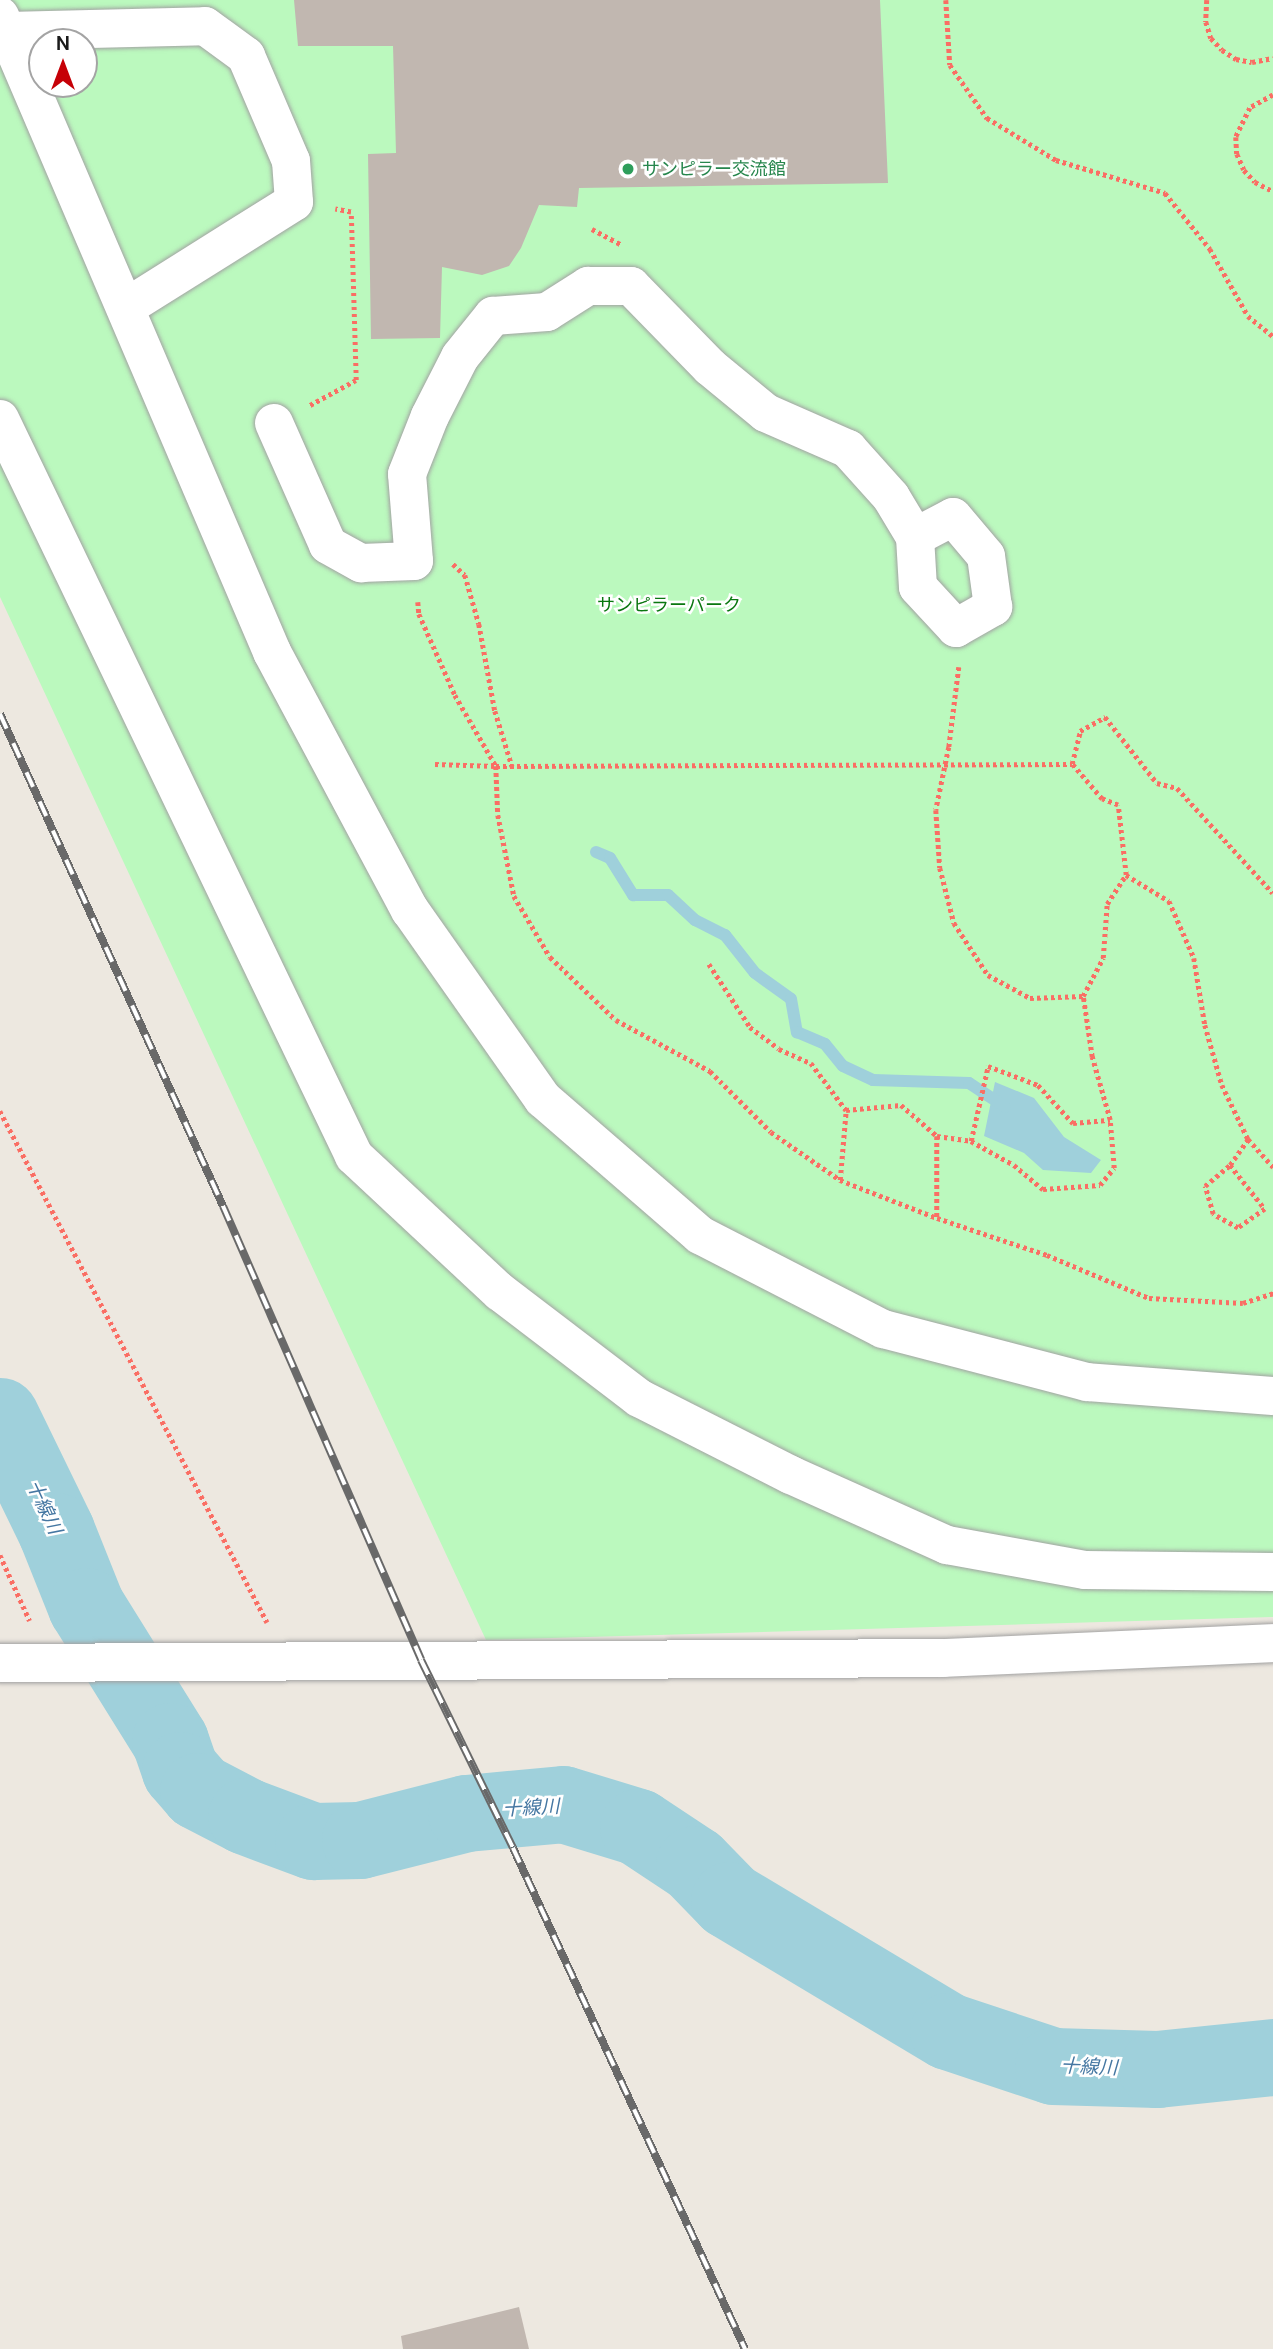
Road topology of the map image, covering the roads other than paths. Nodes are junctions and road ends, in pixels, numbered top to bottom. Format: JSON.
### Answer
{"nodes":[{"id":1,"x":3,"y":24,"type":"edge"},
{"id":2,"x":125,"y":308,"type":"junction"},
{"id":3,"x":0,"y":419,"type":"edge"},
{"id":4,"x":274,"y":423,"type":"road end"},
{"id":5,"x":915,"y":537,"type":"junction"},
{"id":6,"x":1273,"y":1396,"type":"edge"},
{"id":7,"x":1273,"y":1572,"type":"edge"},
{"id":8,"x":1273,"y":1643,"type":"edge"},
{"id":9,"x":0,"y":1663,"type":"edge"}],
"edges":[{"from":1,"to":2,"type":"street"},
{"from":1,"to":2,"type":"street"},
{"from":2,"to":6,"type":"street"},
{"from":3,"to":7,"type":"street"},
{"from":4,"to":5,"type":"street"},
{"from":5,"to":5,"type":"street"},
{"from":8,"to":9,"type":"street"}]}
